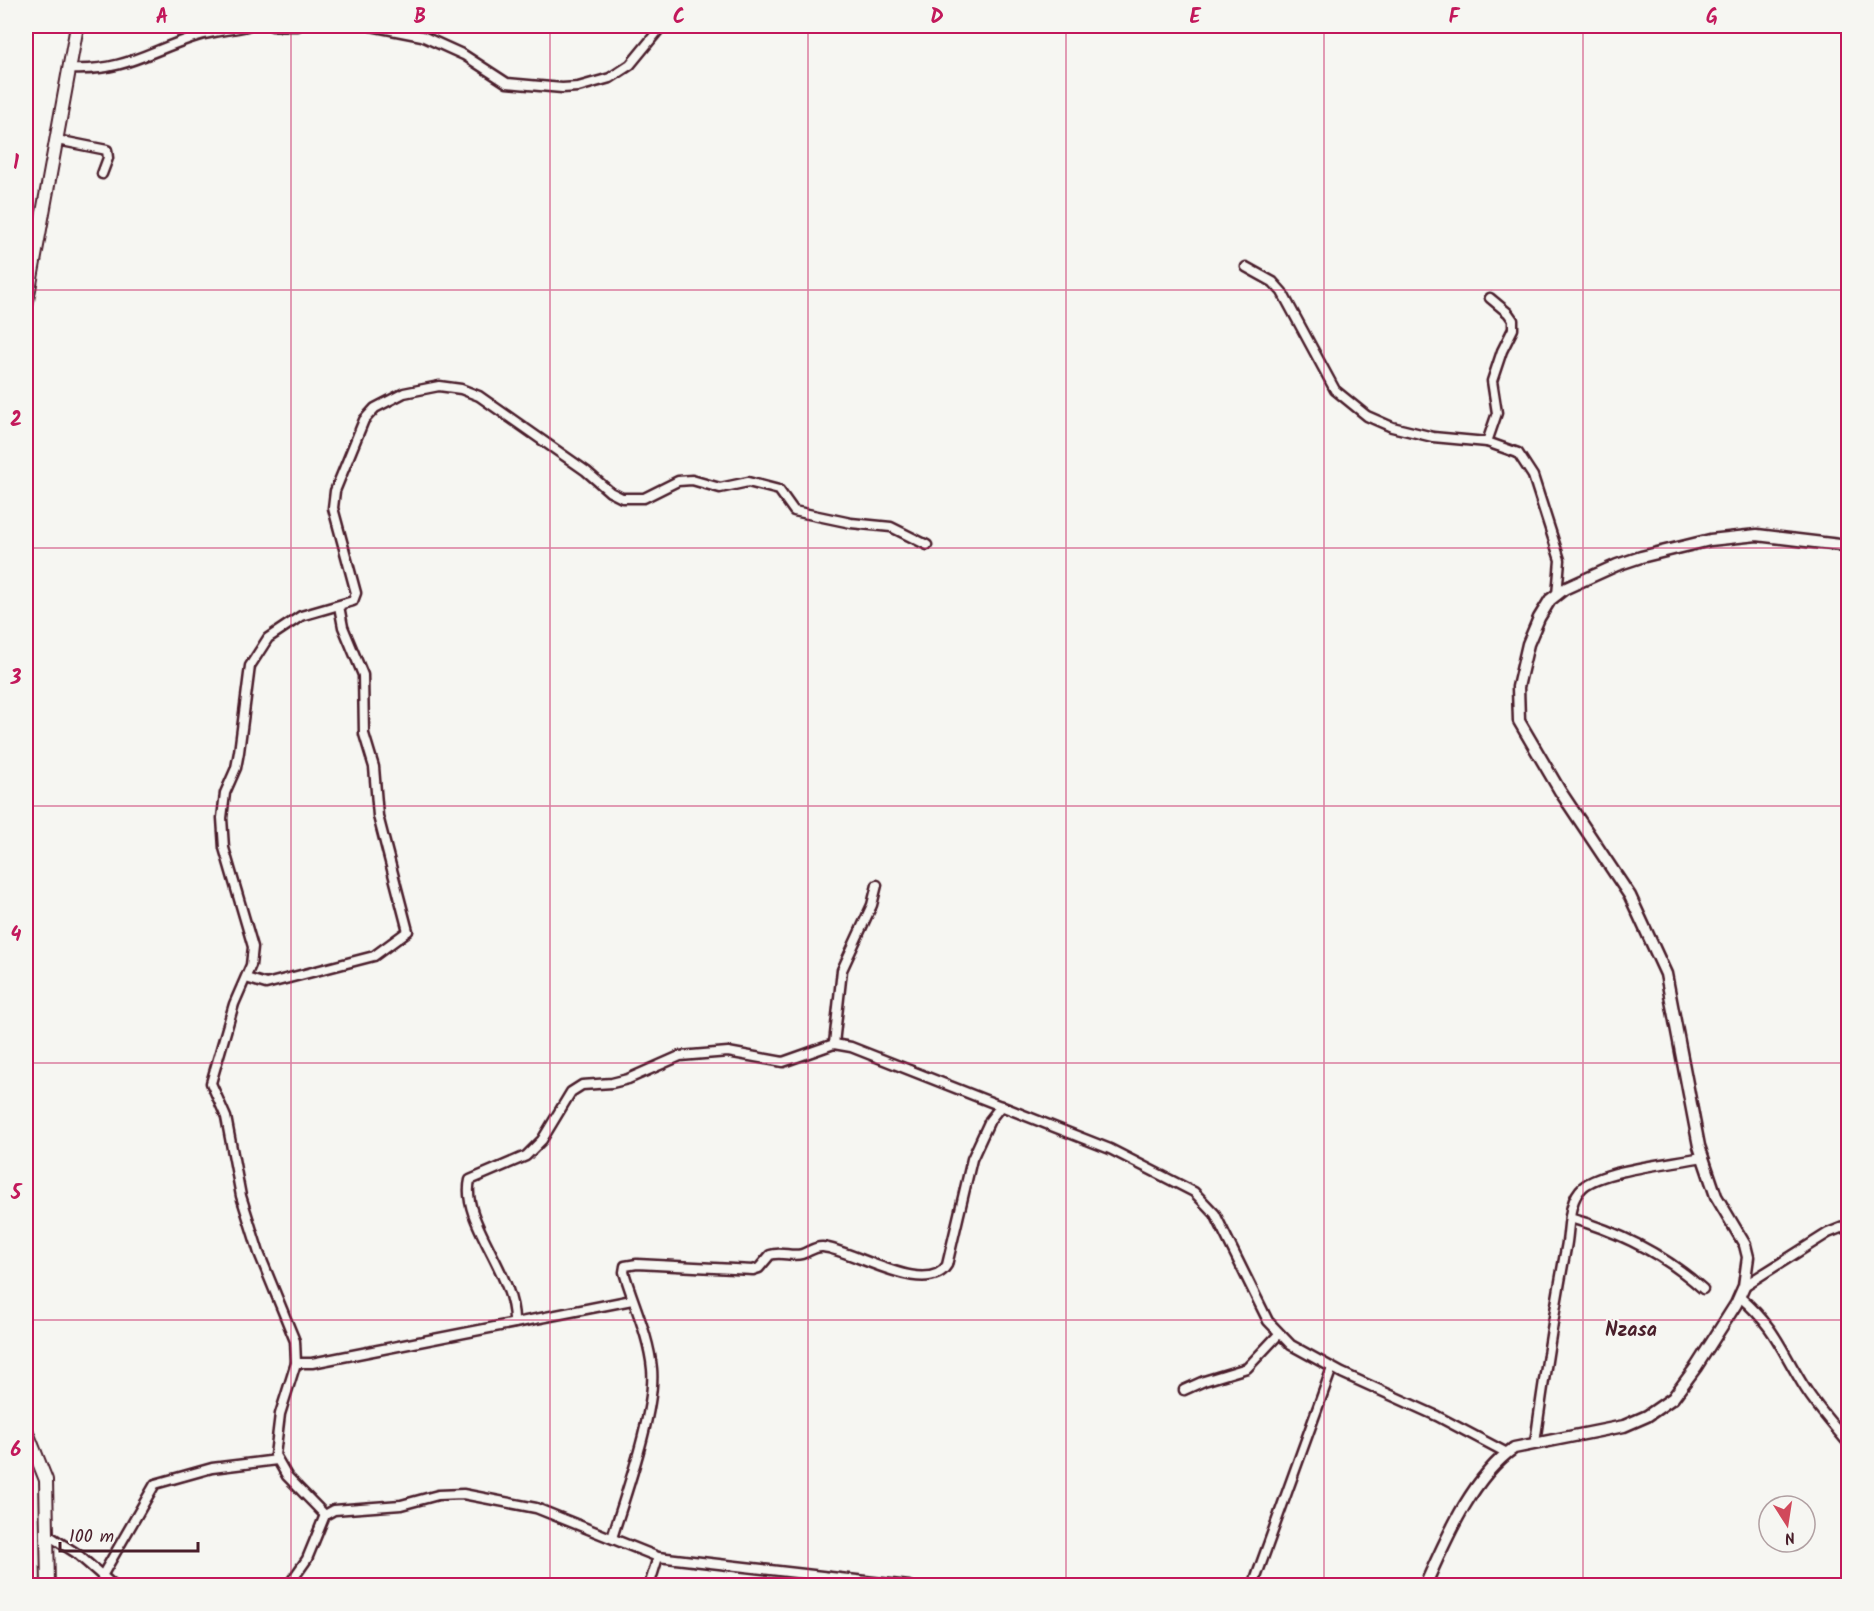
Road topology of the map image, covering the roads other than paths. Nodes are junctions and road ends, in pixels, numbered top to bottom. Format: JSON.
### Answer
{"nodes":[{"id":1,"x":77,"y":26,"type":"edge"},
{"id":2,"x":247,"y":26,"type":"edge"},
{"id":3,"x":272,"y":26,"type":"edge"},
{"id":4,"x":298,"y":26,"type":"edge"},
{"id":5,"x":371,"y":26,"type":"edge"},
{"id":6,"x":662,"y":26,"type":"edge"},
{"id":7,"x":394,"y":28,"type":"edge"},
{"id":8,"x":69,"y":69,"type":"junction"},
{"id":9,"x":57,"y":140,"type":"junction"},
{"id":10,"x":102,"y":174,"type":"dead end"},
{"id":11,"x":1246,"y":267,"type":"dead end"},
{"id":12,"x":1490,"y":298,"type":"dead end"},
{"id":13,"x":26,"y":306,"type":"edge"},
{"id":14,"x":1487,"y":442,"type":"junction"},
{"id":15,"x":927,"y":545,"type":"dead end"},
{"id":16,"x":1848,"y":546,"type":"edge"},
{"id":17,"x":1557,"y":595,"type":"junction"},
{"id":18,"x":339,"y":606,"type":"junction"},
{"id":19,"x":877,"y":885,"type":"dead end"},
{"id":20,"x":246,"y":978,"type":"junction"},
{"id":21,"x":834,"y":1044,"type":"junction"},
{"id":22,"x":1001,"y":1106,"type":"junction"},
{"id":23,"x":1702,"y":1157,"type":"junction"},
{"id":24,"x":1570,"y":1218,"type":"junction"},
{"id":25,"x":1848,"y":1225,"type":"edge"},
{"id":26,"x":1703,"y":1289,"type":"dead end"},
{"id":27,"x":1742,"y":1292,"type":"junction"},
{"id":28,"x":632,"y":1300,"type":"junction"},
{"id":29,"x":514,"y":1323,"type":"junction"},
{"id":30,"x":1279,"y":1334,"type":"junction"},
{"id":31,"x":296,"y":1363,"type":"junction"},
{"id":32,"x":1332,"y":1368,"type":"junction"},
{"id":33,"x":1184,"y":1390,"type":"dead end"},
{"id":34,"x":26,"y":1430,"type":"edge"},
{"id":35,"x":1535,"y":1443,"type":"junction"},
{"id":36,"x":1848,"y":1443,"type":"edge"},
{"id":37,"x":1507,"y":1453,"type":"junction"},
{"id":38,"x":277,"y":1460,"type":"junction"},
{"id":39,"x":325,"y":1515,"type":"junction"},
{"id":40,"x":48,"y":1535,"type":"junction"},
{"id":41,"x":612,"y":1538,"type":"junction"},
{"id":42,"x":658,"y":1557,"type":"junction"},
{"id":43,"x":102,"y":1576,"type":"junction"},
{"id":44,"x":48,"y":1586,"type":"edge"},
{"id":45,"x":114,"y":1586,"type":"edge"},
{"id":46,"x":288,"y":1586,"type":"edge"},
{"id":47,"x":649,"y":1586,"type":"edge"},
{"id":48,"x":909,"y":1586,"type":"edge"},
{"id":49,"x":1253,"y":1586,"type":"edge"},
{"id":50,"x":1425,"y":1586,"type":"edge"}],
"edges":[{"from":1,"to":8,"type":"main road"},
{"from":2,"to":8,"type":"street"},
{"from":3,"to":4,"type":"street"},
{"from":5,"to":7,"type":"street"},
{"from":6,"to":7,"type":"street"},
{"from":8,"to":9,"type":"main road"},
{"from":9,"to":10,"type":"street"},
{"from":9,"to":13,"type":"main road"},
{"from":11,"to":14,"type":"street"},
{"from":12,"to":14,"type":"street"},
{"from":14,"to":17,"type":"street"},
{"from":15,"to":18,"type":"street"},
{"from":16,"to":17,"type":"street"},
{"from":17,"to":23,"type":"street"},
{"from":18,"to":20,"type":"street"},
{"from":18,"to":20,"type":"street"},
{"from":19,"to":21,"type":"street"},
{"from":20,"to":31,"type":"street"},
{"from":21,"to":22,"type":"street"},
{"from":21,"to":29,"type":"street"},
{"from":22,"to":28,"type":"street"},
{"from":22,"to":30,"type":"street"},
{"from":23,"to":24,"type":"street"},
{"from":23,"to":27,"type":"street"},
{"from":24,"to":26,"type":"street"},
{"from":24,"to":35,"type":"street"},
{"from":25,"to":27,"type":"street"},
{"from":27,"to":35,"type":"street"},
{"from":27,"to":36,"type":"street"},
{"from":28,"to":29,"type":"street"},
{"from":28,"to":41,"type":"street"},
{"from":29,"to":31,"type":"street"},
{"from":30,"to":32,"type":"street"},
{"from":30,"to":33,"type":"street"},
{"from":31,"to":38,"type":"street"},
{"from":32,"to":37,"type":"street"},
{"from":32,"to":49,"type":"street"},
{"from":34,"to":40,"type":"main road"},
{"from":35,"to":37,"type":"street"},
{"from":37,"to":50,"type":"street"},
{"from":38,"to":39,"type":"street"},
{"from":38,"to":43,"type":"street"},
{"from":39,"to":41,"type":"street"},
{"from":39,"to":46,"type":"street"},
{"from":40,"to":43,"type":"street"},
{"from":40,"to":44,"type":"main road"},
{"from":41,"to":42,"type":"street"},
{"from":42,"to":47,"type":"street"},
{"from":42,"to":48,"type":"street"},
{"from":43,"to":45,"type":"street"}]}
